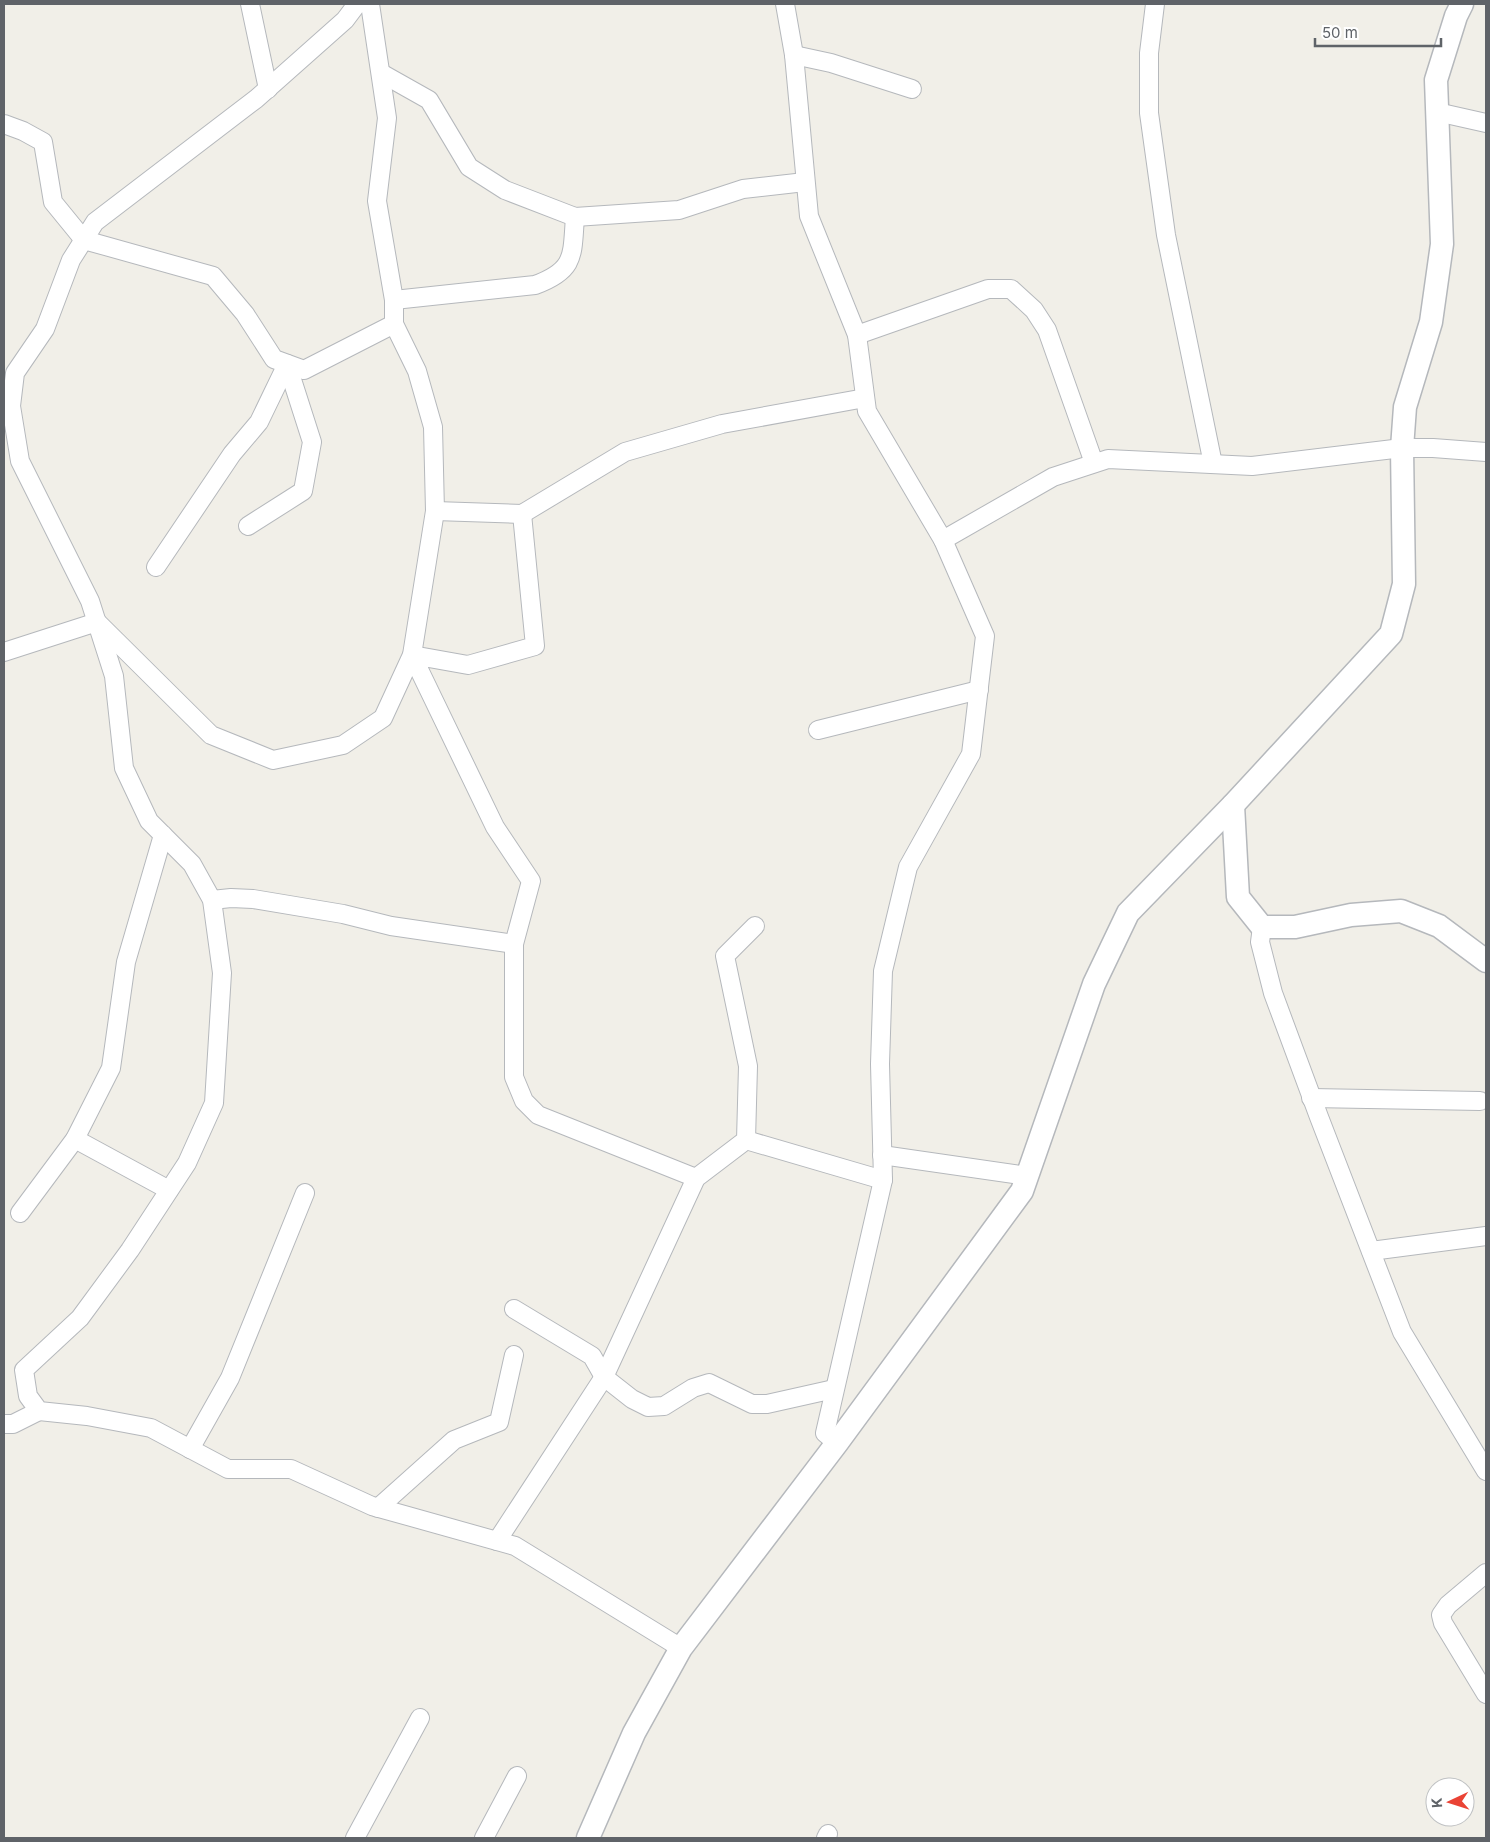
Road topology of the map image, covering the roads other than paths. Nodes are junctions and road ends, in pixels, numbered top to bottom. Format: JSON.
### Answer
{"nodes":[{"id":1,"x":250,"y":4,"type":"edge"},
{"id":2,"x":357,"y":4,"type":"edge"},
{"id":3,"x":370,"y":4,"type":"edge"},
{"id":4,"x":785,"y":4,"type":"edge"},
{"id":5,"x":1155,"y":4,"type":"edge"},
{"id":6,"x":1462,"y":4,"type":"edge"},
{"id":7,"x":794,"y":55,"type":"junction"},
{"id":8,"x":381,"y":73,"type":"junction"},
{"id":9,"x":268,"y":89,"type":"junction"},
{"id":10,"x":912,"y":89,"type":"dead end"},
{"id":11,"x":1437,"y":112,"type":"junction"},
{"id":12,"x":1486,"y":123,"type":"edge"},
{"id":13,"x":4,"y":124,"type":"edge"},
{"id":14,"x":805,"y":182,"type":"junction"},
{"id":15,"x":575,"y":217,"type":"junction"},
{"id":16,"x":84,"y":240,"type":"junction"},
{"id":17,"x":394,"y":300,"type":"junction"},
{"id":18,"x":394,"y":324,"type":"junction"},
{"id":19,"x":857,"y":335,"type":"junction"},
{"id":20,"x":287,"y":364,"type":"junction"},
{"id":21,"x":865,"y":398,"type":"junction"},
{"id":22,"x":1402,"y":448,"type":"junction"},
{"id":23,"x":1486,"y":452,"type":"edge"},
{"id":24,"x":1094,"y":464,"type":"junction"},
{"id":25,"x":1213,"y":464,"type":"junction"},
{"id":26,"x":435,"y":511,"type":"junction"},
{"id":27,"x":522,"y":514,"type":"junction"},
{"id":28,"x":248,"y":526,"type":"dead end"},
{"id":29,"x":943,"y":540,"type":"junction"},
{"id":30,"x":156,"y":567,"type":"dead end"},
{"id":31,"x":97,"y":622,"type":"junction"},
{"id":32,"x":4,"y":652,"type":"edge"},
{"id":33,"x":412,"y":655,"type":"junction"},
{"id":34,"x":979,"y":690,"type":"junction"},
{"id":35,"x":818,"y":730,"type":"dead end"},
{"id":36,"x":1233,"y":805,"type":"junction"},
{"id":37,"x":163,"y":835,"type":"junction"},
{"id":38,"x":212,"y":900,"type":"junction"},
{"id":39,"x":755,"y":926,"type":"dead end"},
{"id":40,"x":1262,"y":927,"type":"junction"},
{"id":41,"x":514,"y":944,"type":"junction"},
{"id":42,"x":1486,"y":961,"type":"edge"},
{"id":43,"x":1311,"y":1098,"type":"junction"},
{"id":44,"x":1480,"y":1101,"type":"dead end"},
{"id":45,"x":75,"y":1139,"type":"junction"},
{"id":46,"x":746,"y":1140,"type":"junction"},
{"id":47,"x":882,"y":1155,"type":"junction"},
{"id":48,"x":1027,"y":1176,"type":"junction"},
{"id":49,"x":696,"y":1178,"type":"junction"},
{"id":50,"x":883,"y":1180,"type":"junction"},
{"id":51,"x":169,"y":1190,"type":"junction"},
{"id":52,"x":305,"y":1193,"type":"dead end"},
{"id":53,"x":20,"y":1213,"type":"dead end"},
{"id":54,"x":1486,"y":1236,"type":"edge"},
{"id":55,"x":1371,"y":1251,"type":"junction"},
{"id":56,"x":514,"y":1309,"type":"dead end"},
{"id":57,"x":514,"y":1355,"type":"dead end"},
{"id":58,"x":604,"y":1377,"type":"junction"},
{"id":59,"x":834,"y":1389,"type":"junction"},
{"id":60,"x":39,"y":1411,"type":"junction"},
{"id":61,"x":4,"y":1424,"type":"edge"},
{"id":62,"x":836,"y":1443,"type":"junction"},
{"id":63,"x":190,"y":1449,"type":"junction"},
{"id":64,"x":1486,"y":1471,"type":"edge"},
{"id":65,"x":378,"y":1508,"type":"junction"},
{"id":66,"x":497,"y":1541,"type":"junction"},
{"id":67,"x":1486,"y":1573,"type":"edge"},
{"id":68,"x":681,"y":1648,"type":"junction"},
{"id":69,"x":1486,"y":1694,"type":"edge"},
{"id":70,"x":420,"y":1718,"type":"dead end"},
{"id":71,"x":517,"y":1776,"type":"dead end"},
{"id":72,"x":355,"y":1838,"type":"edge"},
{"id":73,"x":484,"y":1838,"type":"edge"},
{"id":74,"x":588,"y":1838,"type":"edge"}],
"edges":[{"from":1,"to":9,"type":"street"},
{"from":2,"to":9,"type":"street"},
{"from":3,"to":8,"type":"street"},
{"from":4,"to":7,"type":"street"},
{"from":5,"to":25,"type":"street"},
{"from":6,"to":11,"type":"street"},
{"from":7,"to":10,"type":"street"},
{"from":7,"to":14,"type":"street"},
{"from":8,"to":15,"type":"street"},
{"from":8,"to":17,"type":"street"},
{"from":9,"to":16,"type":"street"},
{"from":11,"to":12,"type":"street"},
{"from":11,"to":22,"type":"street"},
{"from":13,"to":16,"type":"street"},
{"from":14,"to":15,"type":"street"},
{"from":14,"to":19,"type":"street"},
{"from":15,"to":17,"type":"street"},
{"from":16,"to":20,"type":"street"},
{"from":16,"to":31,"type":"street"},
{"from":17,"to":18,"type":"street"},
{"from":18,"to":20,"type":"street"},
{"from":18,"to":26,"type":"street"},
{"from":19,"to":21,"type":"street"},
{"from":19,"to":24,"type":"street"},
{"from":20,"to":28,"type":"street"},
{"from":20,"to":30,"type":"street"},
{"from":21,"to":27,"type":"street"},
{"from":21,"to":29,"type":"street"},
{"from":22,"to":23,"type":"street"},
{"from":22,"to":25,"type":"street"},
{"from":22,"to":36,"type":"street"},
{"from":24,"to":25,"type":"street"},
{"from":24,"to":29,"type":"street"},
{"from":26,"to":27,"type":"street"},
{"from":26,"to":33,"type":"street"},
{"from":27,"to":33,"type":"street"},
{"from":29,"to":34,"type":"street"},
{"from":31,"to":32,"type":"street"},
{"from":31,"to":33,"type":"street"},
{"from":31,"to":37,"type":"street"},
{"from":33,"to":41,"type":"street"},
{"from":34,"to":35,"type":"street"},
{"from":34,"to":47,"type":"street"},
{"from":36,"to":40,"type":"street"},
{"from":36,"to":48,"type":"street"},
{"from":37,"to":38,"type":"street"},
{"from":37,"to":45,"type":"street"},
{"from":38,"to":41,"type":"street"},
{"from":38,"to":51,"type":"street"},
{"from":39,"to":46,"type":"street"},
{"from":40,"to":42,"type":"street"},
{"from":40,"to":43,"type":"street"},
{"from":41,"to":49,"type":"street"},
{"from":43,"to":44,"type":"street"},
{"from":43,"to":55,"type":"street"},
{"from":45,"to":51,"type":"street"},
{"from":45,"to":53,"type":"street"},
{"from":46,"to":49,"type":"street"},
{"from":46,"to":50,"type":"street"},
{"from":47,"to":48,"type":"street"},
{"from":47,"to":50,"type":"street"},
{"from":48,"to":62,"type":"street"},
{"from":49,"to":58,"type":"street"},
{"from":50,"to":59,"type":"street"},
{"from":51,"to":60,"type":"street"},
{"from":52,"to":63,"type":"street"},
{"from":54,"to":55,"type":"street"},
{"from":55,"to":64,"type":"street"},
{"from":56,"to":58,"type":"street"},
{"from":57,"to":65,"type":"street"},
{"from":58,"to":59,"type":"street"},
{"from":58,"to":66,"type":"street"},
{"from":59,"to":62,"type":"street"},
{"from":60,"to":61,"type":"street"},
{"from":60,"to":63,"type":"street"},
{"from":62,"to":68,"type":"street"},
{"from":63,"to":65,"type":"street"},
{"from":65,"to":66,"type":"street"},
{"from":66,"to":68,"type":"street"},
{"from":67,"to":69,"type":"street"},
{"from":68,"to":74,"type":"street"},
{"from":70,"to":72,"type":"street"},
{"from":71,"to":73,"type":"street"}]}
